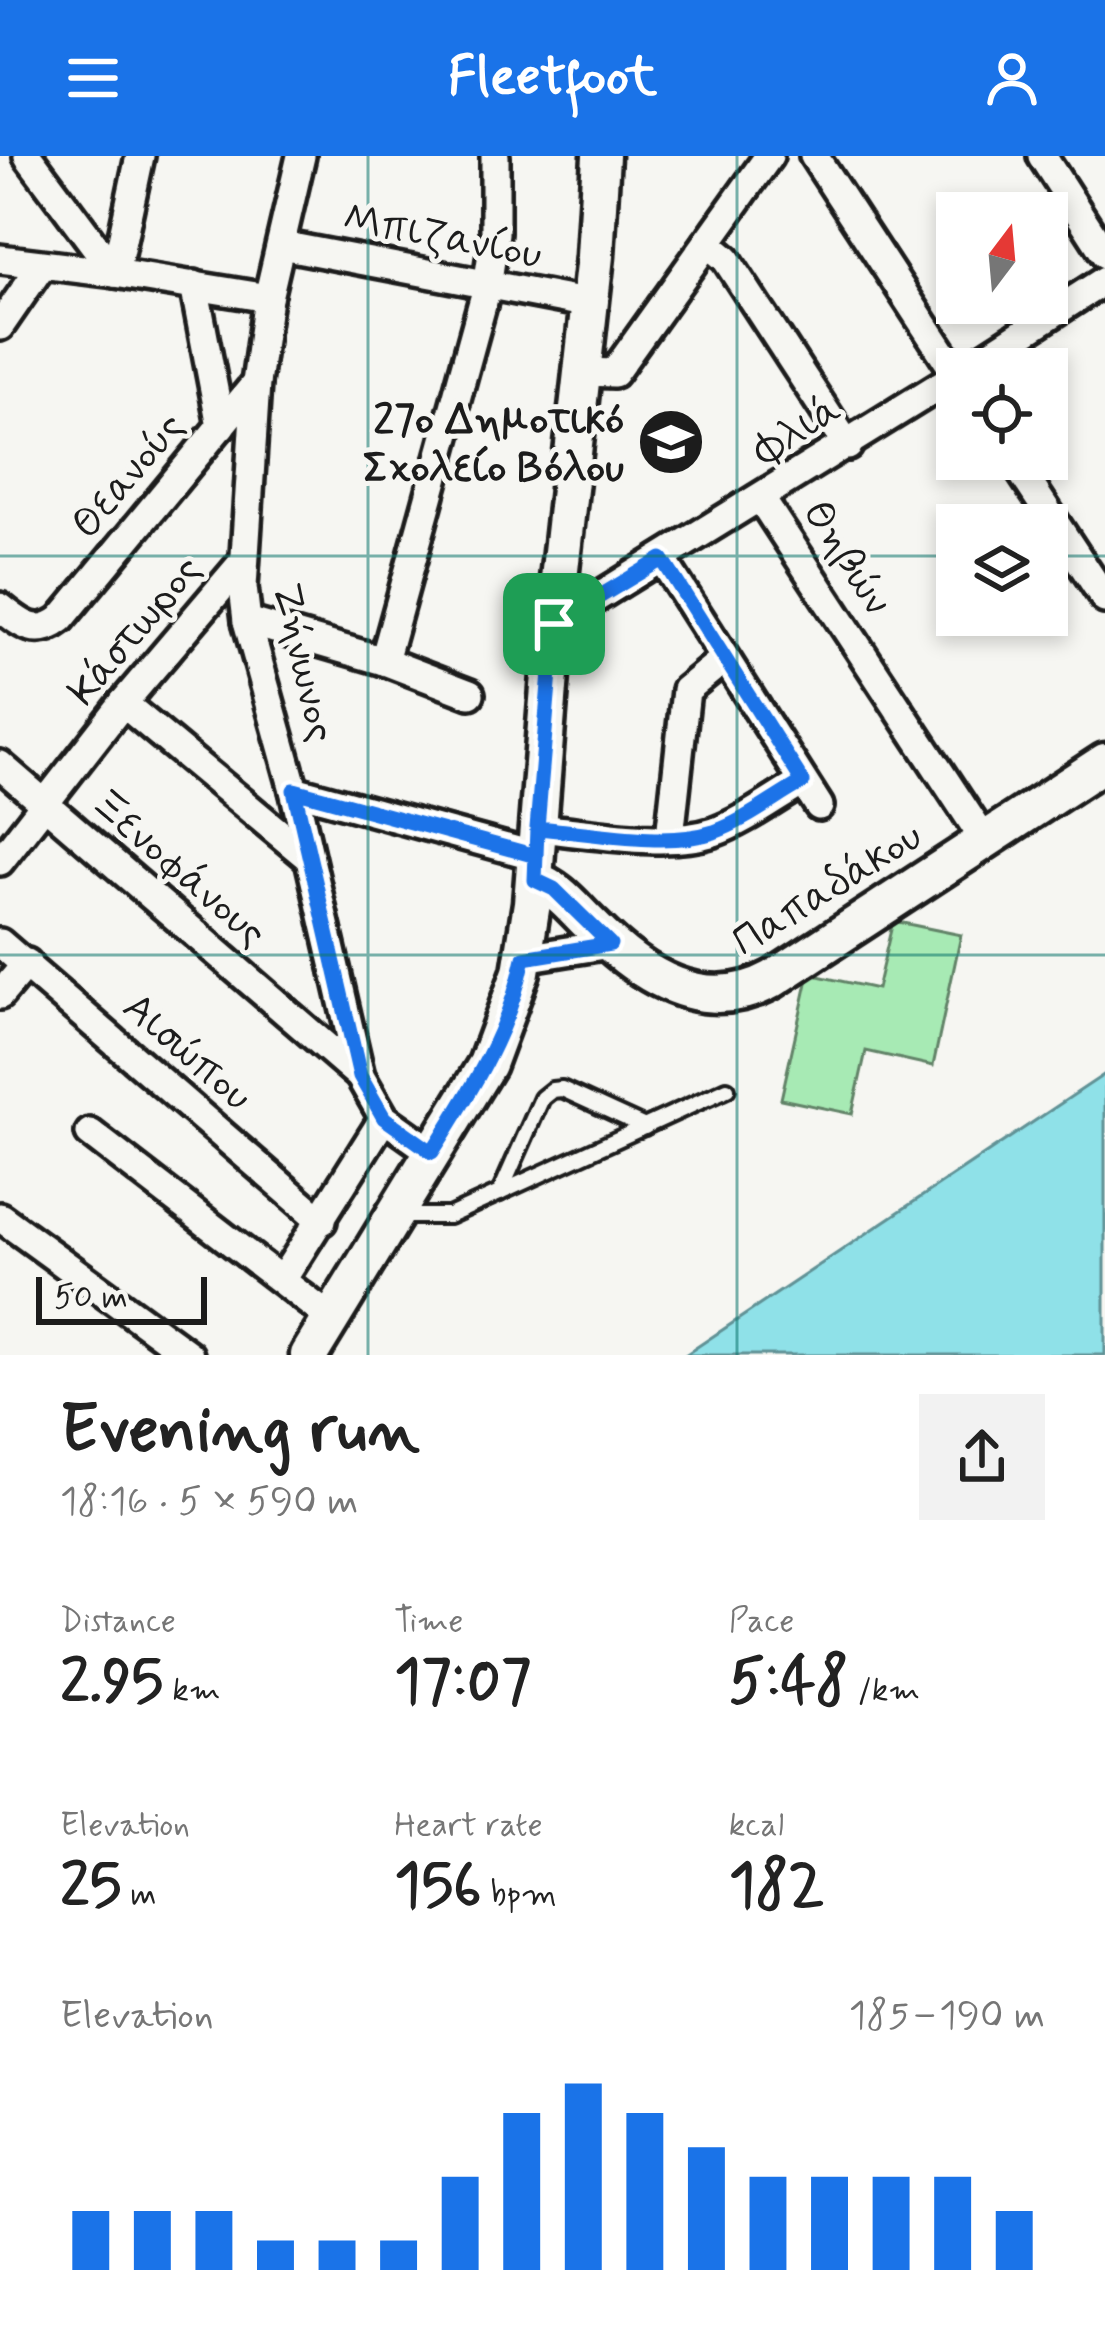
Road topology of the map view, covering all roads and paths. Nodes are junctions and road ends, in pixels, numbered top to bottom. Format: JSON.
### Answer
{"nodes":[{"id":1,"x":28,"y":156,"type":"edge"},
{"id":2,"x":140,"y":156,"type":"edge"},
{"id":3,"x":301,"y":156,"type":"edge"},
{"id":4,"x":494,"y":156,"type":"edge"},
{"id":5,"x":591,"y":156,"type":"edge"},
{"id":6,"x":769,"y":156,"type":"edge"},
{"id":7,"x":1042,"y":156,"type":"edge"},
{"id":8,"x":601,"y":157,"type":"edge"},
{"id":9,"x":820,"y":158,"type":"edge"},
{"id":10,"x":707,"y":242,"type":"junction"},
{"id":11,"x":281,"y":245,"type":"junction"},
{"id":12,"x":1105,"y":254,"type":"edge"},
{"id":13,"x":0,"y":259,"type":"edge"},
{"id":14,"x":42,"y":265,"type":"junction"},
{"id":15,"x":115,"y":273,"type":"junction"},
{"id":16,"x":1105,"y":280,"type":"edge"},
{"id":17,"x":194,"y":285,"type":"junction"},
{"id":18,"x":487,"y":287,"type":"junction"},
{"id":19,"x":268,"y":298,"type":"junction"},
{"id":20,"x":590,"y":304,"type":"junction"},
{"id":21,"x":0,"y":326,"type":"edge"},
{"id":22,"x":940,"y":348,"type":"edge"},
{"id":23,"x":1000,"y":348,"type":"edge"},
{"id":24,"x":583,"y":372,"type":"junction"},
{"id":25,"x":256,"y":383,"type":"junction"},
{"id":26,"x":936,"y":389,"type":"edge"},
{"id":27,"x":221,"y":426,"type":"junction"},
{"id":28,"x":848,"y":446,"type":"junction"},
{"id":29,"x":1026,"y":480,"type":"edge"},
{"id":30,"x":760,"y":499,"type":"junction"},
{"id":31,"x":662,"y":559,"type":"junction"},
{"id":32,"x":242,"y":563,"type":"junction"},
{"id":33,"x":1105,"y":599,"type":"edge"},
{"id":34,"x":0,"y":607,"type":"edge"},
{"id":35,"x":247,"y":621,"type":"junction"},
{"id":36,"x":554,"y":624,"type":"junction"},
{"id":37,"x":724,"y":659,"type":"junction"},
{"id":38,"x":383,"y":661,"type":"junction"},
{"id":39,"x":470,"y":694,"type":"dead end"},
{"id":40,"x":124,"y":703,"type":"junction"},
{"id":41,"x":1105,"y":762,"type":"edge"},
{"id":42,"x":0,"y":765,"type":"edge"},
{"id":43,"x":803,"y":782,"type":"junction"},
{"id":44,"x":294,"y":790,"type":"junction"},
{"id":45,"x":46,"y":806,"type":"junction"},
{"id":46,"x":819,"y":806,"type":"dead end"},
{"id":47,"x":670,"y":837,"type":"junction"},
{"id":48,"x":986,"y":841,"type":"junction"},
{"id":49,"x":536,"y":854,"type":"junction"},
{"id":50,"x":309,"y":858,"type":"junction"},
{"id":51,"x":0,"y":861,"type":"edge"},
{"id":52,"x":0,"y":943,"type":"edge"},
{"id":53,"x":610,"y":944,"type":"junction"},
{"id":54,"x":524,"y":958,"type":"junction"},
{"id":55,"x":26,"y":964,"type":"junction"},
{"id":56,"x":0,"y":995,"type":"edge"},
{"id":57,"x":360,"y":1076,"type":"junction"},
{"id":58,"x":727,"y":1089,"type":"dead end"},
{"id":59,"x":384,"y":1118,"type":"junction"},
{"id":60,"x":645,"y":1126,"type":"junction"},
{"id":61,"x":90,"y":1133,"type":"dead end"},
{"id":62,"x":432,"y":1152,"type":"junction"},
{"id":63,"x":500,"y":1193,"type":"junction"},
{"id":64,"x":394,"y":1216,"type":"junction"},
{"id":65,"x":0,"y":1217,"type":"edge"},
{"id":66,"x":322,"y":1221,"type":"junction"},
{"id":67,"x":282,"y":1280,"type":"junction"},
{"id":68,"x":330,"y":1318,"type":"junction"},
{"id":69,"x":189,"y":1355,"type":"edge"},
{"id":70,"x":309,"y":1355,"type":"edge"}],
"edges":[{"from":1,"to":15,"type":"street"},
{"from":2,"to":15,"type":"street"},
{"from":3,"to":11,"type":"street","name":"Ζήνωνος"},
{"from":4,"to":18,"type":"street"},
{"from":5,"to":8,"type":"street"},
{"from":6,"to":10,"type":"street"},
{"from":7,"to":12,"type":"street"},
{"from":8,"to":20,"type":"street"},
{"from":9,"to":22,"type":"street"},
{"from":10,"to":24,"type":"street"},
{"from":10,"to":28,"type":"street","name":"Θηβών"},
{"from":11,"to":18,"type":"street","name":"Μπιζανίου"},
{"from":11,"to":19,"type":"street","name":"Ζήνωνος"},
{"from":13,"to":14,"type":"street"},
{"from":14,"to":15,"type":"street"},
{"from":14,"to":21,"type":"street"},
{"from":15,"to":17,"type":"street"},
{"from":16,"to":23,"type":"street"},
{"from":17,"to":19,"type":"street"},
{"from":17,"to":27,"type":"street"},
{"from":18,"to":20,"type":"street","name":"Μπιζανίου"},
{"from":18,"to":38,"type":"street"},
{"from":19,"to":25,"type":"street","name":"Ζήνωνος"},
{"from":20,"to":24,"type":"street"},
{"from":24,"to":36,"type":"street"},
{"from":25,"to":27,"type":"street","name":"Θεανούς"},
{"from":25,"to":32,"type":"street","name":"Ζήνωνος"},
{"from":26,"to":28,"type":"street","name":"Φλιά"},
{"from":27,"to":34,"type":"street","name":"Θεανούς"},
{"from":28,"to":30,"type":"street","name":"Φλιά"},
{"from":29,"to":33,"type":"street"},
{"from":30,"to":31,"type":"street","name":"Φλιά"},
{"from":30,"to":48,"type":"street","name":"Θηβών"},
{"from":31,"to":36,"type":"street","name":"Φλιά"},
{"from":31,"to":37,"type":"street"},
{"from":32,"to":35,"type":"street","name":"Ζήνωνος"},
{"from":32,"to":40,"type":"street","name":"Κάστωρος"},
{"from":35,"to":38,"type":"street"},
{"from":35,"to":44,"type":"street","name":"Ζήνωνος"},
{"from":36,"to":49,"type":"street"},
{"from":37,"to":43,"type":"street"},
{"from":37,"to":47,"type":"street"},
{"from":38,"to":39,"type":"street"},
{"from":40,"to":45,"type":"street","name":"Κάστωρος"},
{"from":40,"to":50,"type":"street"},
{"from":41,"to":48,"type":"street","name":"Παπαδάκου"},
{"from":42,"to":45,"type":"street","name":"Ξενοφάνους"},
{"from":43,"to":46,"type":"street"},
{"from":43,"to":47,"type":"street"},
{"from":44,"to":49,"type":"street"},
{"from":44,"to":50,"type":"street","name":"Ζήνωνος"},
{"from":45,"to":51,"type":"street","name":"Κάστωρος"},
{"from":45,"to":57,"type":"street","name":"Ξενοφάνους"},
{"from":47,"to":49,"type":"street"},
{"from":48,"to":53,"type":"street","name":"Παπαδάκου"},
{"from":49,"to":53,"type":"street","name":"Παπαδάκου"},
{"from":49,"to":54,"type":"street"},
{"from":50,"to":57,"type":"street","name":"Ζήνωνος"},
{"from":52,"to":55,"type":"street","name":"Αισώπου"},
{"from":53,"to":54,"type":"street"},
{"from":54,"to":62,"type":"street"},
{"from":55,"to":56,"type":"street"},
{"from":55,"to":66,"type":"street","name":"Αισώπου"},
{"from":57,"to":59,"type":"street","name":"Ζήνωνος"},
{"from":58,"to":60,"type":"lane"},
{"from":59,"to":62,"type":"street","name":"Ζήνωνος"},
{"from":59,"to":66,"type":"street"},
{"from":60,"to":63,"type":"lane"},
{"from":60,"to":63,"type":"lane"},
{"from":61,"to":67,"type":"street"},
{"from":62,"to":64,"type":"street"},
{"from":63,"to":64,"type":"lane"},
{"from":64,"to":68,"type":"street"},
{"from":65,"to":69,"type":"street"},
{"from":66,"to":67,"type":"street"},
{"from":67,"to":68,"type":"street"},
{"from":68,"to":70,"type":"street"}]}
